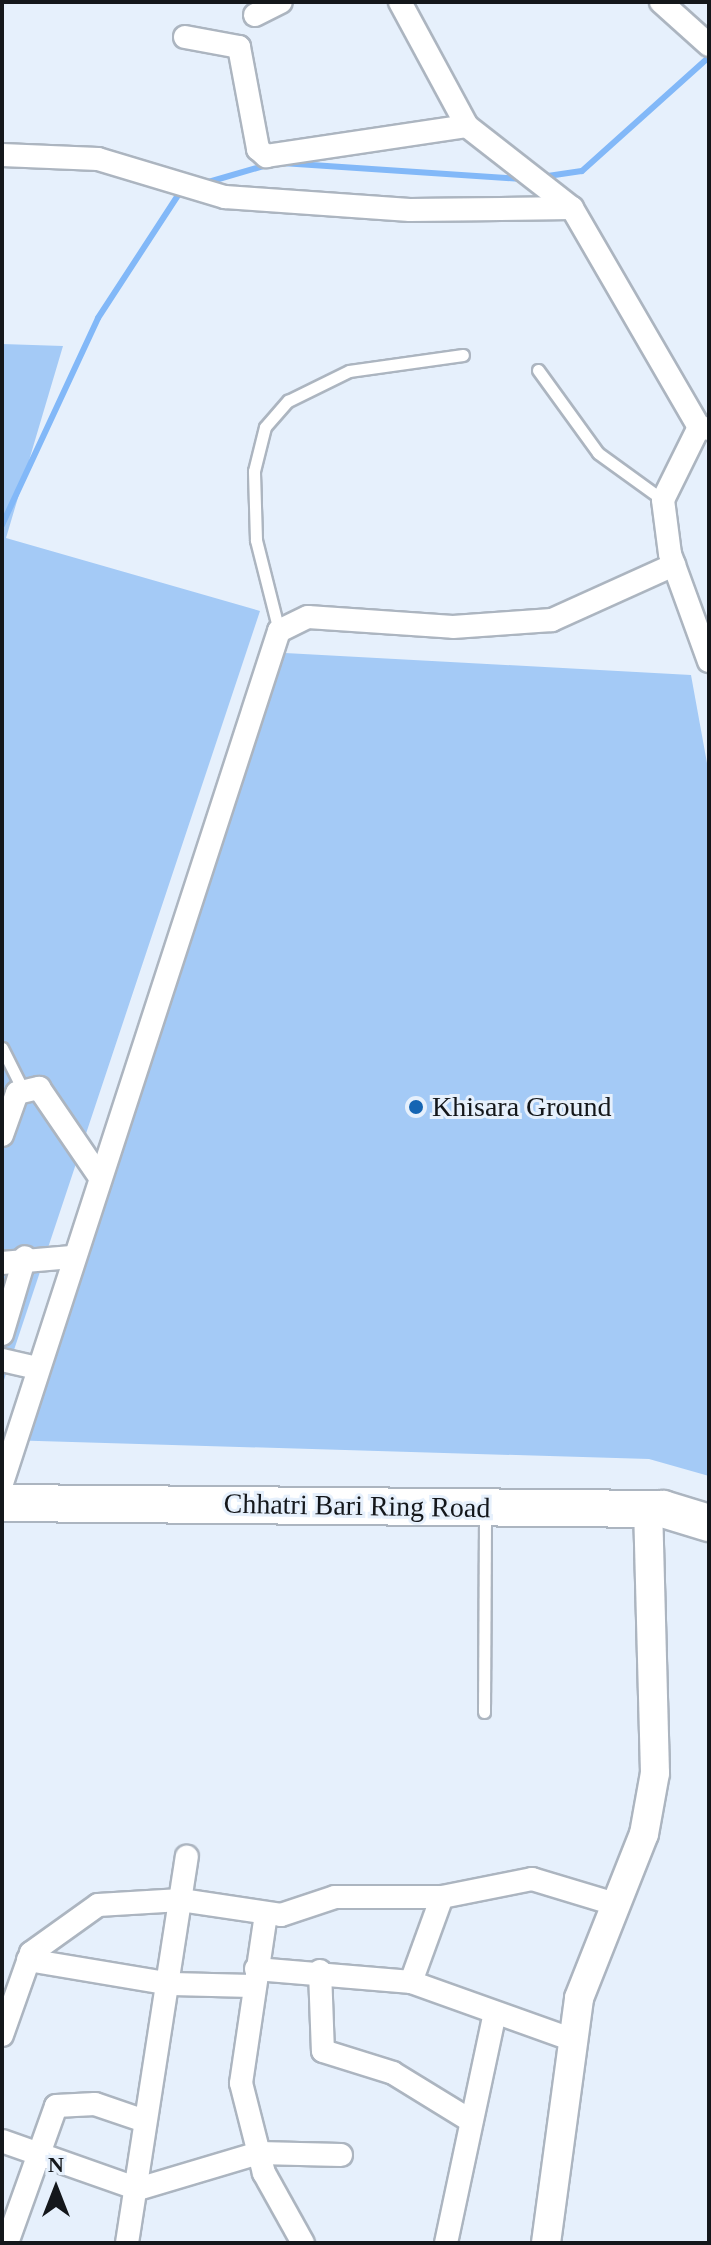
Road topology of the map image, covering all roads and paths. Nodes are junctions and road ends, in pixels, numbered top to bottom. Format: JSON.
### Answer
{"nodes":[{"id":1,"x":281,"y":2,"type":"edge"},
{"id":2,"x":400,"y":2,"type":"edge"},
{"id":3,"x":661,"y":2,"type":"edge"},
{"id":4,"x":255,"y":15,"type":"dead end"},
{"id":5,"x":185,"y":37,"type":"dead end"},
{"id":6,"x":709,"y":45,"type":"edge"},
{"id":7,"x":467,"y":126,"type":"junction"},
{"id":8,"x":2,"y":155,"type":"edge"},
{"id":9,"x":572,"y":208,"type":"junction"},
{"id":10,"x":463,"y":355,"type":"dead end"},
{"id":11,"x":538,"y":370,"type":"dead end"},
{"id":12,"x":704,"y":428,"type":"edge"},
{"id":13,"x":663,"y":500,"type":"junction"},
{"id":14,"x":674,"y":565,"type":"junction"},
{"id":15,"x":279,"y":631,"type":"junction"},
{"id":16,"x":709,"y":661,"type":"edge"},
{"id":17,"x":2,"y":1048,"type":"edge"},
{"id":18,"x":22,"y":1088,"type":"junction"},
{"id":19,"x":2,"y":1135,"type":"edge"},
{"id":20,"x":99,"y":1176,"type":"junction"},
{"id":21,"x":25,"y":1257,"type":"junction"},
{"id":22,"x":72,"y":1257,"type":"junction"},
{"id":23,"x":2,"y":1263,"type":"edge"},
{"id":24,"x":2,"y":1334,"type":"edge"},
{"id":25,"x":2,"y":1360,"type":"edge"},
{"id":26,"x":38,"y":1368,"type":"junction"},
{"id":27,"x":2,"y":1483,"type":"edge"},
{"id":28,"x":709,"y":1497,"type":"edge"},
{"id":29,"x":2,"y":1503,"type":"edge"},
{"id":30,"x":485,"y":1507,"type":"junction"},
{"id":31,"x":648,"y":1509,"type":"junction"},
{"id":32,"x":709,"y":1523,"type":"edge"},
{"id":33,"x":484,"y":1712,"type":"dead end"},
{"id":34,"x":187,"y":1857,"type":"dead end"},
{"id":35,"x":442,"y":1897,"type":"junction"},
{"id":36,"x":181,"y":1900,"type":"junction"},
{"id":37,"x":615,"y":1904,"type":"junction"},
{"id":38,"x":266,"y":1914,"type":"junction"},
{"id":39,"x":28,"y":1960,"type":"junction"},
{"id":40,"x":320,"y":1971,"type":"junction"},
{"id":41,"x":254,"y":1977,"type":"junction"},
{"id":42,"x":411,"y":1982,"type":"junction"},
{"id":43,"x":172,"y":1984,"type":"junction"},
{"id":44,"x":495,"y":2013,"type":"junction"},
{"id":45,"x":2,"y":2035,"type":"edge"},
{"id":46,"x":570,"y":2039,"type":"junction"},
{"id":47,"x":145,"y":2121,"type":"junction"},
{"id":48,"x":471,"y":2121,"type":"junction"},
{"id":49,"x":2,"y":2141,"type":"edge"},
{"id":50,"x":35,"y":2150,"type":"junction"},
{"id":51,"x":259,"y":2153,"type":"junction"},
{"id":52,"x":341,"y":2155,"type":"dead end"},
{"id":53,"x":138,"y":2189,"type":"junction"},
{"id":54,"x":7,"y":2243,"type":"edge"},
{"id":55,"x":127,"y":2243,"type":"edge"},
{"id":56,"x":303,"y":2243,"type":"edge"},
{"id":57,"x":446,"y":2243,"type":"edge"},
{"id":58,"x":546,"y":2243,"type":"edge"}],
"edges":[{"from":1,"to":4,"type":"street"},
{"from":2,"to":7,"type":"street"},
{"from":3,"to":6,"type":"street"},
{"from":5,"to":7,"type":"street"},
{"from":7,"to":9,"type":"street"},
{"from":8,"to":9,"type":"street"},
{"from":9,"to":12,"type":"street"},
{"from":10,"to":15,"type":"lane"},
{"from":11,"to":13,"type":"lane"},
{"from":12,"to":13,"type":"street"},
{"from":13,"to":14,"type":"street"},
{"from":14,"to":15,"type":"street"},
{"from":14,"to":16,"type":"street"},
{"from":15,"to":20,"type":"street"},
{"from":17,"to":18,"type":"lane"},
{"from":18,"to":19,"type":"street"},
{"from":18,"to":20,"type":"street"},
{"from":20,"to":22,"type":"street"},
{"from":21,"to":22,"type":"street"},
{"from":21,"to":23,"type":"street"},
{"from":21,"to":24,"type":"street"},
{"from":22,"to":26,"type":"street"},
{"from":25,"to":26,"type":"street"},
{"from":26,"to":27,"type":"street"},
{"from":27,"to":28,"type":"main road","name":"Chhatri Bari Ring Road"},
{"from":29,"to":30,"type":"main road","name":"Chhatri Bari Ring Road"},
{"from":30,"to":31,"type":"main road","name":"Chhatri Bari Ring Road"},
{"from":30,"to":33,"type":"lane"},
{"from":31,"to":32,"type":"main road","name":"Chhatri Bari Ring Road"},
{"from":31,"to":37,"type":"street"},
{"from":34,"to":36,"type":"street"},
{"from":35,"to":37,"type":"street"},
{"from":35,"to":38,"type":"street"},
{"from":35,"to":42,"type":"street"},
{"from":36,"to":38,"type":"street"},
{"from":36,"to":39,"type":"street"},
{"from":36,"to":43,"type":"street"},
{"from":37,"to":46,"type":"street"},
{"from":38,"to":41,"type":"street"},
{"from":39,"to":43,"type":"street"},
{"from":39,"to":45,"type":"street"},
{"from":40,"to":41,"type":"street"},
{"from":40,"to":42,"type":"street"},
{"from":40,"to":48,"type":"street"},
{"from":41,"to":43,"type":"street"},
{"from":41,"to":51,"type":"street"},
{"from":42,"to":44,"type":"street"},
{"from":43,"to":47,"type":"street"},
{"from":44,"to":46,"type":"street"},
{"from":44,"to":48,"type":"street"},
{"from":46,"to":58,"type":"street"},
{"from":47,"to":50,"type":"street"},
{"from":47,"to":53,"type":"street"},
{"from":48,"to":57,"type":"street"},
{"from":49,"to":50,"type":"street"},
{"from":50,"to":53,"type":"street"},
{"from":50,"to":54,"type":"street"},
{"from":51,"to":52,"type":"street"},
{"from":51,"to":53,"type":"street"},
{"from":51,"to":56,"type":"street"},
{"from":53,"to":55,"type":"street"}]}
